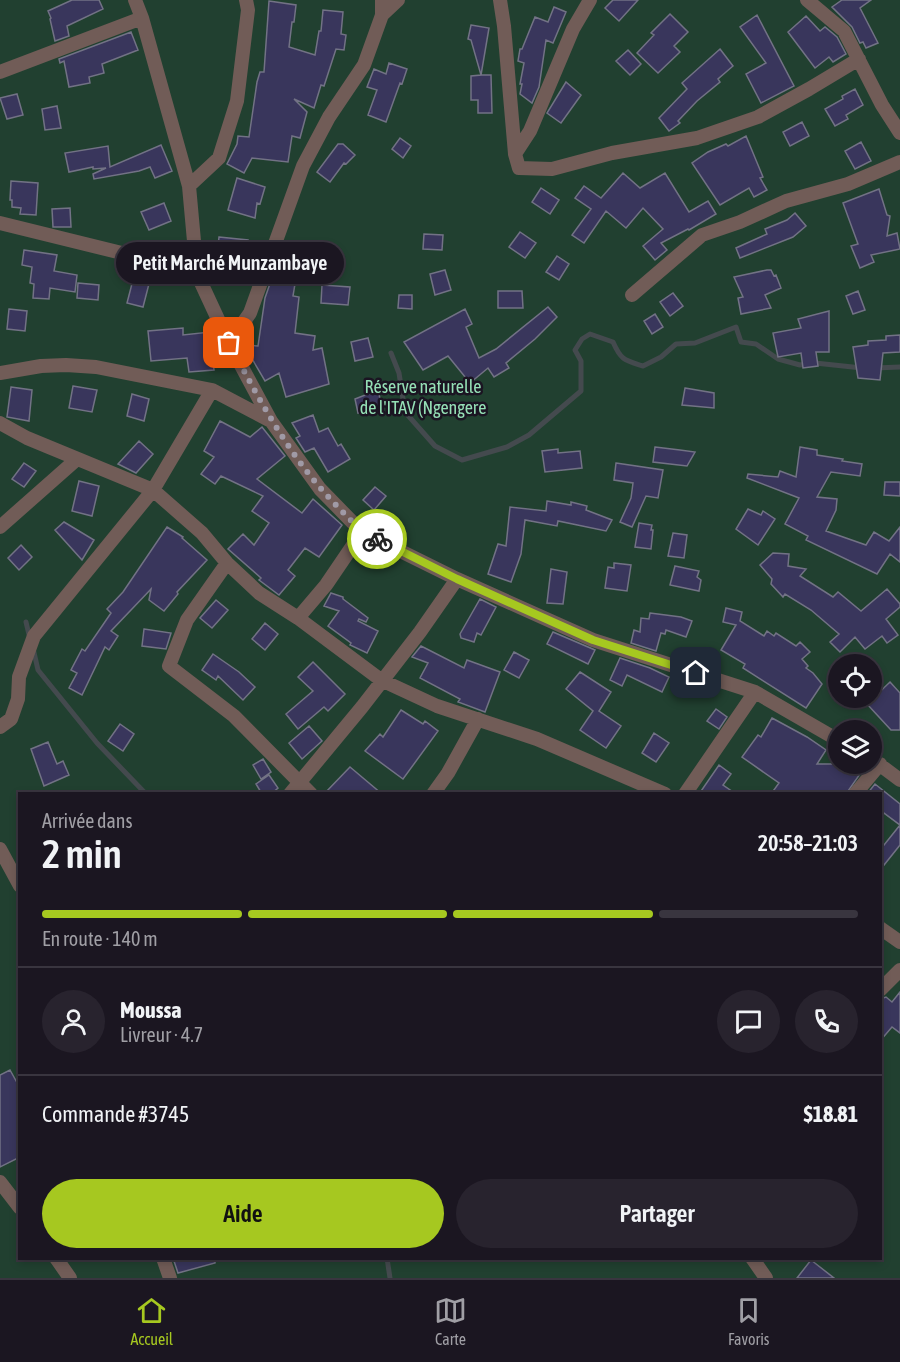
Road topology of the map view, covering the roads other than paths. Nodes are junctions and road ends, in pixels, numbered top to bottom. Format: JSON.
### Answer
{"nodes":[{"id":1,"x":135,"y":0,"type":"edge"},
{"id":2,"x":246,"y":0,"type":"edge"},
{"id":3,"x":382,"y":0,"type":"edge"},
{"id":4,"x":398,"y":0,"type":"edge"},
{"id":5,"x":500,"y":0,"type":"edge"},
{"id":6,"x":590,"y":0,"type":"edge"},
{"id":7,"x":807,"y":0,"type":"edge"},
{"id":8,"x":382,"y":15,"type":"junction"},
{"id":9,"x":142,"y":18,"type":"junction"},
{"id":10,"x":859,"y":59,"type":"junction"},
{"id":11,"x":0,"y":72,"type":"edge"},
{"id":12,"x":900,"y":133,"type":"edge"},
{"id":13,"x":515,"y":154,"type":"junction"},
{"id":14,"x":900,"y":162,"type":"edge"},
{"id":15,"x":189,"y":186,"type":"junction"},
{"id":16,"x":0,"y":223,"type":"edge"},
{"id":17,"x":197,"y":274,"type":"junction"},
{"id":18,"x":632,"y":295,"type":"dead end"},
{"id":19,"x":229,"y":343,"type":"junction"},
{"id":20,"x":0,"y":373,"type":"edge"},
{"id":21,"x":212,"y":390,"type":"junction"},
{"id":22,"x":271,"y":421,"type":"junction"},
{"id":23,"x":0,"y":423,"type":"edge"},
{"id":24,"x":77,"y":459,"type":"junction"},
{"id":25,"x":153,"y":490,"type":"junction"},
{"id":26,"x":0,"y":528,"type":"edge"},
{"id":27,"x":362,"y":532,"type":"junction"},
{"id":28,"x":227,"y":563,"type":"junction"},
{"id":29,"x":457,"y":579,"type":"junction"},
{"id":30,"x":298,"y":618,"type":"junction"},
{"id":31,"x":381,"y":681,"type":"junction"},
{"id":32,"x":755,"y":692,"type":"junction"},
{"id":33,"x":478,"y":719,"type":"junction"},
{"id":34,"x":0,"y":727,"type":"edge"},
{"id":35,"x":828,"y":734,"type":"edge"},
{"id":36,"x":882,"y":766,"type":"edge"},
{"id":37,"x":868,"y":774,"type":"edge"},
{"id":38,"x":900,"y":780,"type":"edge"},
{"id":39,"x":300,"y":781,"type":"junction"},
{"id":40,"x":292,"y":792,"type":"edge"},
{"id":41,"x":309,"y":792,"type":"edge"},
{"id":42,"x":434,"y":792,"type":"edge"},
{"id":43,"x":660,"y":792,"type":"edge"},
{"id":44,"x":686,"y":792,"type":"edge"},
{"id":45,"x":856,"y":792,"type":"edge"},
{"id":46,"x":0,"y":849,"type":"edge"},
{"id":47,"x":18,"y":882,"type":"edge"},
{"id":48,"x":882,"y":929,"type":"edge"},
{"id":49,"x":900,"y":942,"type":"edge"},
{"id":50,"x":900,"y":970,"type":"edge"},
{"id":51,"x":882,"y":988,"type":"edge"},
{"id":52,"x":0,"y":1182,"type":"edge"},
{"id":53,"x":18,"y":1205,"type":"edge"},
{"id":54,"x":57,"y":1260,"type":"edge"},
{"id":55,"x":164,"y":1260,"type":"edge"},
{"id":56,"x":753,"y":1260,"type":"edge"},
{"id":57,"x":70,"y":1278,"type":"edge"},
{"id":58,"x":170,"y":1278,"type":"edge"},
{"id":59,"x":766,"y":1278,"type":"edge"}],
"edges":[{"from":1,"to":9,"type":"street"},
{"from":2,"to":15,"type":"street"},
{"from":3,"to":8,"type":"street"},
{"from":4,"to":8,"type":"street"},
{"from":5,"to":13,"type":"street"},
{"from":6,"to":13,"type":"street"},
{"from":7,"to":10,"type":"street"},
{"from":8,"to":19,"type":"street"},
{"from":9,"to":11,"type":"street"},
{"from":9,"to":15,"type":"street"},
{"from":10,"to":12,"type":"street"},
{"from":10,"to":13,"type":"street"},
{"from":14,"to":18,"type":"street"},
{"from":15,"to":17,"type":"street"},
{"from":16,"to":17,"type":"street"},
{"from":17,"to":19,"type":"street"},
{"from":19,"to":22,"type":"street"},
{"from":20,"to":21,"type":"street"},
{"from":21,"to":22,"type":"street"},
{"from":21,"to":25,"type":"street"},
{"from":22,"to":27,"type":"street"},
{"from":23,"to":24,"type":"street"},
{"from":24,"to":25,"type":"street"},
{"from":24,"to":26,"type":"street"},
{"from":25,"to":28,"type":"street"},
{"from":25,"to":34,"type":"street"},
{"from":27,"to":29,"type":"street"},
{"from":27,"to":30,"type":"street"},
{"from":28,"to":30,"type":"street"},
{"from":28,"to":39,"type":"street"},
{"from":29,"to":31,"type":"street"},
{"from":29,"to":32,"type":"street"},
{"from":30,"to":31,"type":"street"},
{"from":31,"to":33,"type":"street"},
{"from":31,"to":39,"type":"street"},
{"from":32,"to":35,"type":"street"},
{"from":32,"to":44,"type":"street"},
{"from":33,"to":42,"type":"street"},
{"from":33,"to":43,"type":"street"},
{"from":36,"to":38,"type":"street"},
{"from":37,"to":45,"type":"street"},
{"from":39,"to":40,"type":"street"},
{"from":39,"to":41,"type":"street"},
{"from":46,"to":47,"type":"street"},
{"from":48,"to":49,"type":"street"},
{"from":50,"to":51,"type":"street"},
{"from":52,"to":53,"type":"street"},
{"from":54,"to":57,"type":"street"},
{"from":55,"to":58,"type":"street"},
{"from":56,"to":59,"type":"street"}]}
